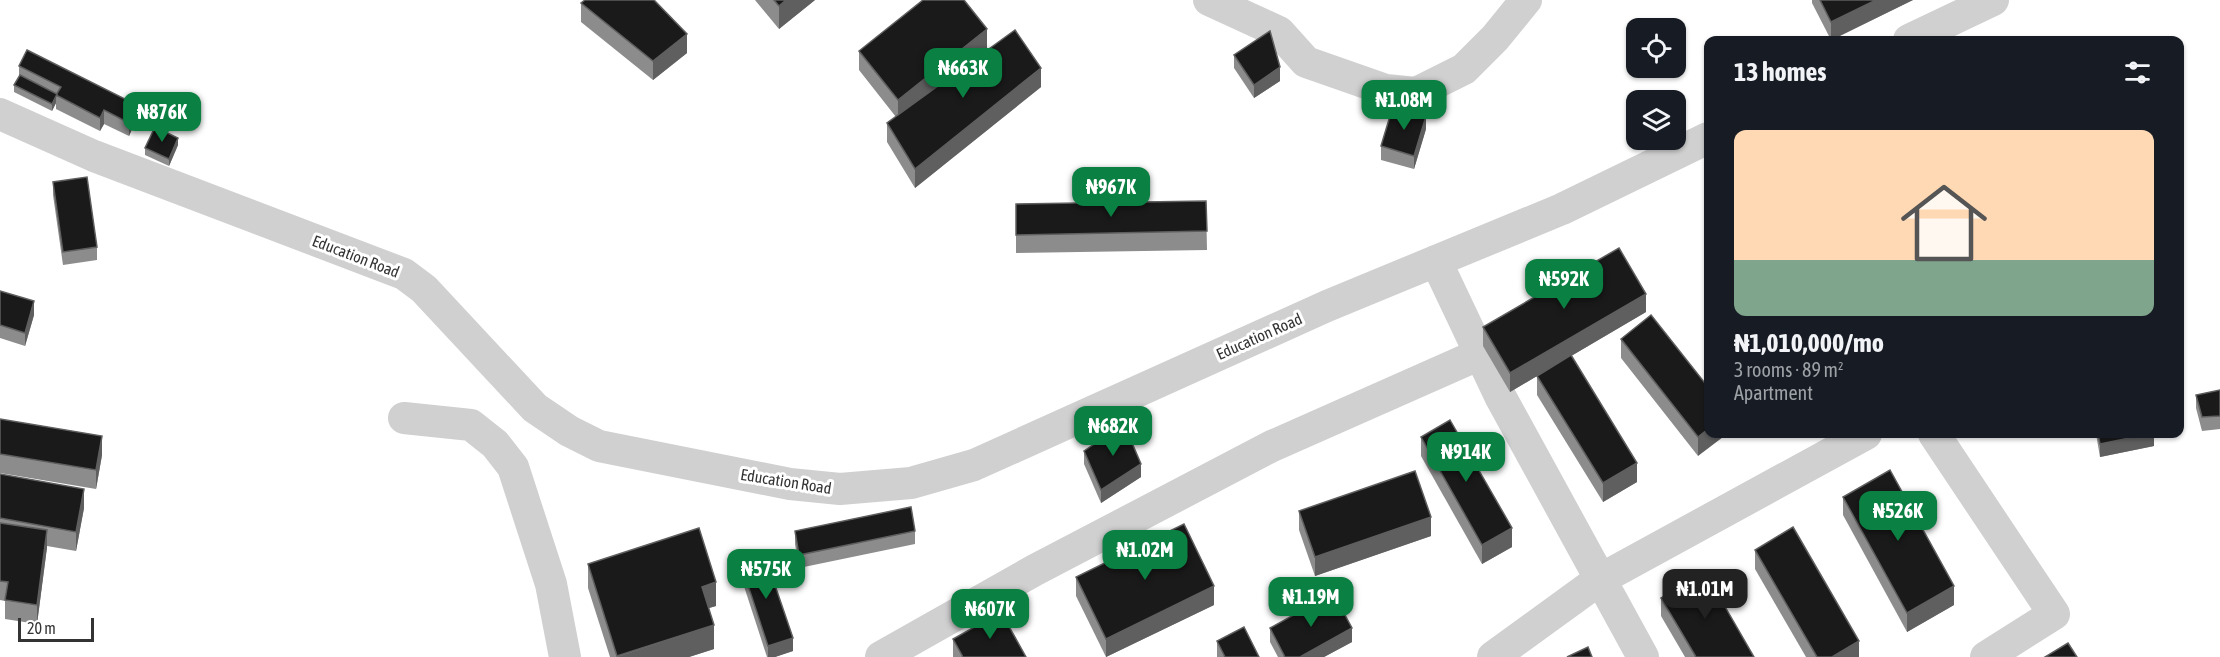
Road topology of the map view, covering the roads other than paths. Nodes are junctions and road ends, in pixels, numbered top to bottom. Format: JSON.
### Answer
{"nodes":[{"id":1,"x":1209,"y":0,"type":"edge"},
{"id":2,"x":1526,"y":0,"type":"edge"},
{"id":3,"x":1993,"y":0,"type":"edge"},
{"id":4,"x":1917,"y":36,"type":"edge"},
{"id":5,"x":0,"y":114,"type":"edge"},
{"id":6,"x":1704,"y":140,"type":"edge"},
{"id":7,"x":1436,"y":261,"type":"junction"},
{"id":8,"x":1480,"y":354,"type":"junction"},
{"id":9,"x":404,"y":418,"type":"dead end"},
{"id":10,"x":1859,"y":438,"type":"edge"},
{"id":11,"x":1937,"y":438,"type":"edge"},
{"id":12,"x":1599,"y":580,"type":"junction"},
{"id":13,"x":565,"y":657,"type":"edge"},
{"id":14,"x":880,"y":657,"type":"edge"},
{"id":15,"x":1493,"y":657,"type":"edge"},
{"id":16,"x":1642,"y":657,"type":"edge"},
{"id":17,"x":1986,"y":657,"type":"edge"}],
"edges":[{"from":1,"to":2,"type":"street"},
{"from":3,"to":4,"type":"street"},
{"from":5,"to":7,"type":"street","name":"Education Road"},
{"from":6,"to":7,"type":"street","name":"Education Road"},
{"from":7,"to":8,"type":"street"},
{"from":8,"to":12,"type":"street"},
{"from":8,"to":14,"type":"street"},
{"from":9,"to":13,"type":"street"},
{"from":10,"to":12,"type":"street"},
{"from":11,"to":17,"type":"street"},
{"from":12,"to":15,"type":"street"},
{"from":12,"to":16,"type":"street"}]}
